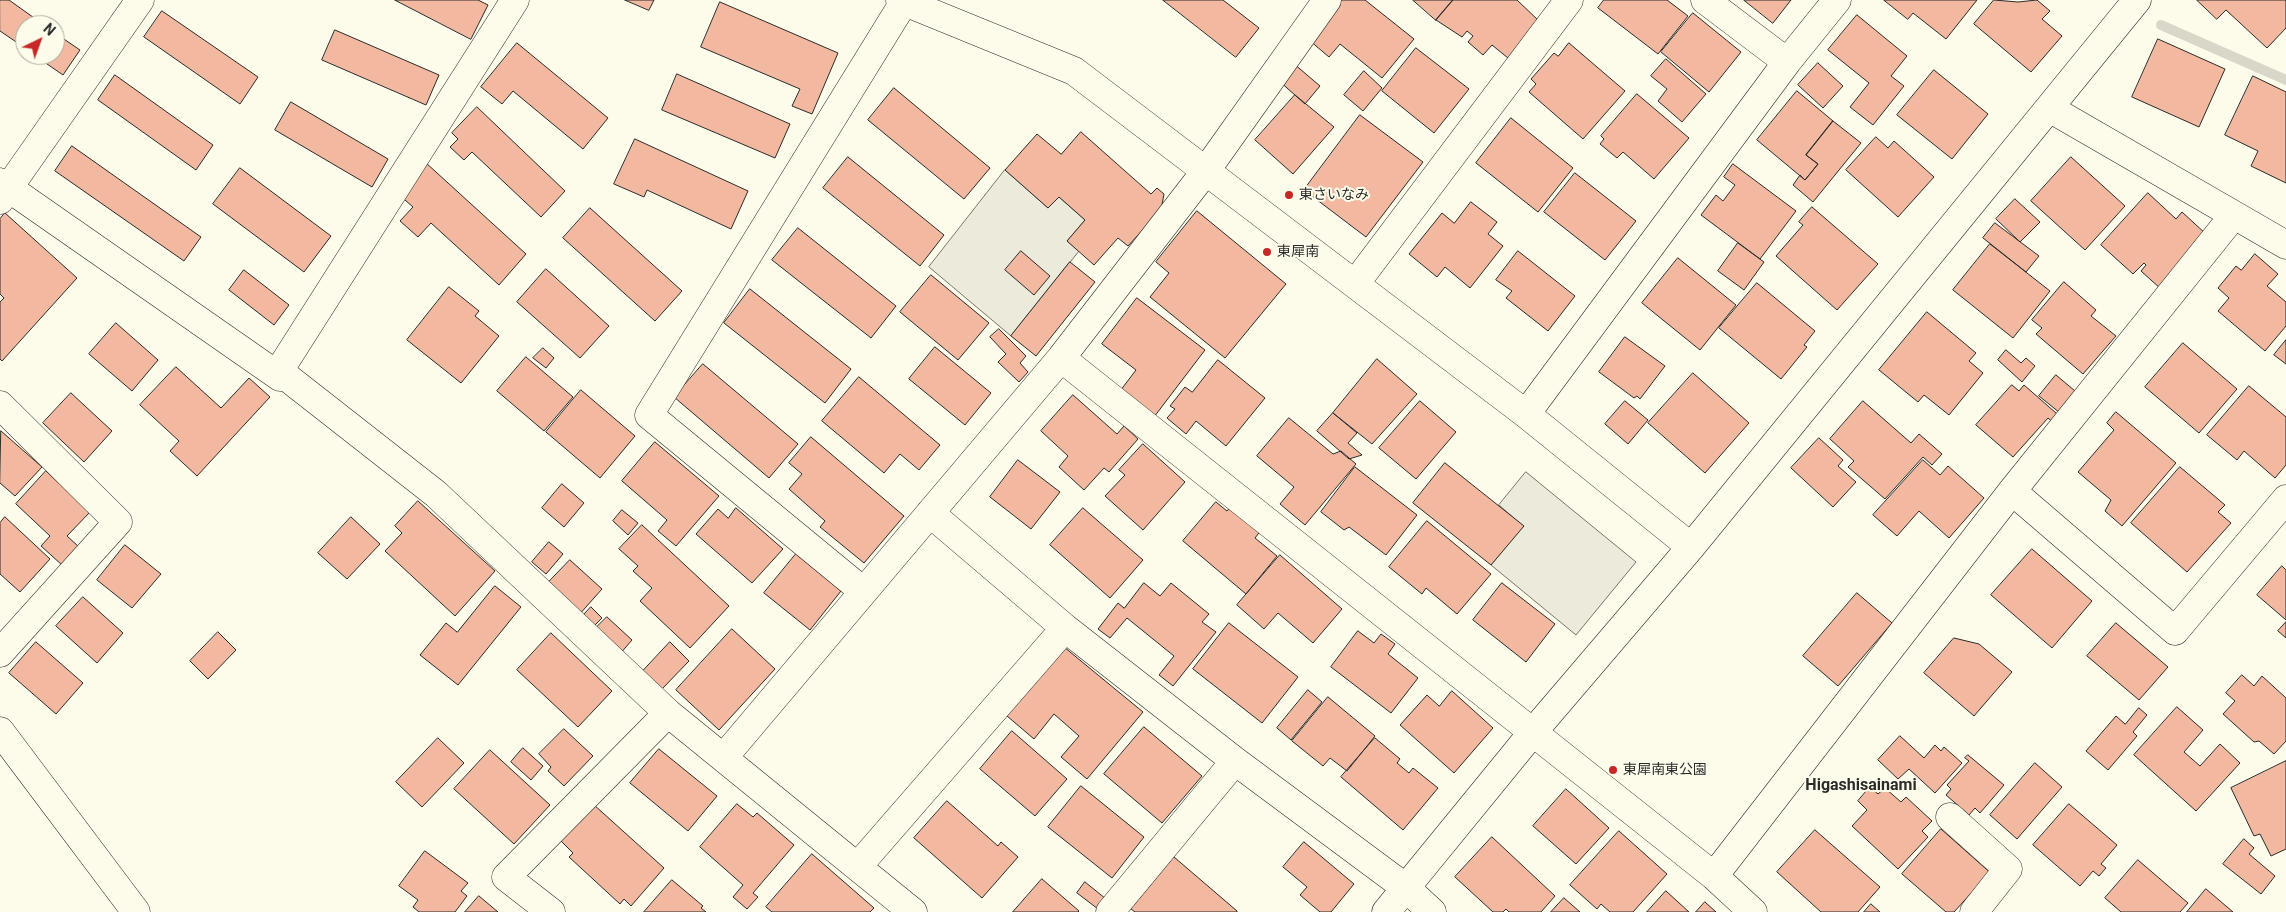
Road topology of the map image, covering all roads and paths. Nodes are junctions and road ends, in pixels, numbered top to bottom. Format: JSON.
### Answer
{"nodes":[{"id":1,"x":140,"y":0,"type":"edge"},
{"id":2,"x":515,"y":0,"type":"edge"},
{"id":3,"x":1326,"y":0,"type":"edge"},
{"id":4,"x":1569,"y":0,"type":"edge"},
{"id":5,"x":1705,"y":0,"type":"edge"},
{"id":6,"x":1837,"y":0,"type":"edge"},
{"id":7,"x":2137,"y":0,"type":"edge"},
{"id":8,"x":902,"y":1,"type":"edge"},
{"id":9,"x":1787,"y":62,"type":"junction"},
{"id":10,"x":2049,"y":108,"type":"junction"},
{"id":11,"x":1205,"y":172,"type":"junction"},
{"id":12,"x":4,"y":190,"type":"edge"},
{"id":13,"x":2234,"y":215,"type":"junction"},
{"id":14,"x":2286,"y":245,"type":"edge"},
{"id":15,"x":1355,"y":284,"type":"junction"},
{"id":16,"x":1061,"y":358,"type":"junction"},
{"id":17,"x":279,"y":371,"type":"junction"},
{"id":18,"x":0,"y":405,"type":"edge"},
{"id":19,"x":1526,"y":414,"type":"junction"},
{"id":20,"x":2012,"y":491,"type":"junction"},
{"id":21,"x":930,"y":513,"type":"junction"},
{"id":22,"x":2281,"y":514,"type":"edge"},
{"id":23,"x":1691,"y":547,"type":"junction"},
{"id":24,"x":863,"y":591,"type":"junction"},
{"id":25,"x":1065,"y":628,"type":"junction"},
{"id":26,"x":0,"y":652,"type":"edge"},
{"id":27,"x":668,"y":713,"type":"junction"},
{"id":28,"x":0,"y":731,"type":"edge"},
{"id":29,"x":1533,"y":732,"type":"junction"},
{"id":30,"x":724,"y":757,"type":"junction"},
{"id":31,"x":1235,"y":761,"type":"junction"},
{"id":32,"x":1950,"y":817,"type":"dead end"},
{"id":33,"x":858,"y":866,"type":"junction"},
{"id":34,"x":1714,"y":876,"type":"junction"},
{"id":35,"x":1406,"y":888,"type":"junction"},
{"id":36,"x":136,"y":912,"type":"edge"},
{"id":37,"x":551,"y":912,"type":"edge"},
{"id":38,"x":913,"y":912,"type":"edge"},
{"id":39,"x":1110,"y":912,"type":"edge"},
{"id":40,"x":1386,"y":912,"type":"edge"},
{"id":41,"x":1432,"y":912,"type":"edge"},
{"id":42,"x":1753,"y":912,"type":"edge"},
{"id":43,"x":1974,"y":912,"type":"edge"}],
"edges":[{"from":1,"to":12,"type":"street"},
{"from":2,"to":17,"type":"street"},
{"from":3,"to":11,"type":"street"},
{"from":4,"to":15,"type":"street"},
{"from":5,"to":9,"type":"street"},
{"from":6,"to":9,"type":"street"},
{"from":7,"to":10,"type":"street"},
{"from":8,"to":11,"type":"street"},
{"from":8,"to":24,"type":"street"},
{"from":9,"to":19,"type":"street"},
{"from":10,"to":13,"type":"street"},
{"from":10,"to":23,"type":"street"},
{"from":11,"to":15,"type":"street"},
{"from":11,"to":16,"type":"street"},
{"from":12,"to":17,"type":"street"},
{"from":13,"to":14,"type":"street"},
{"from":13,"to":20,"type":"street"},
{"from":15,"to":19,"type":"street"},
{"from":16,"to":21,"type":"street"},
{"from":16,"to":29,"type":"street"},
{"from":17,"to":27,"type":"street"},
{"from":18,"to":26,"type":"street"},
{"from":19,"to":23,"type":"street"},
{"from":20,"to":22,"type":"street"},
{"from":20,"to":34,"type":"street"},
{"from":21,"to":24,"type":"street"},
{"from":21,"to":25,"type":"street"},
{"from":23,"to":29,"type":"street"},
{"from":24,"to":30,"type":"street"},
{"from":25,"to":31,"type":"street"},
{"from":25,"to":33,"type":"street"},
{"from":27,"to":30,"type":"street"},
{"from":27,"to":37,"type":"street"},
{"from":28,"to":36,"type":"street"},
{"from":29,"to":34,"type":"street"},
{"from":29,"to":35,"type":"street"},
{"from":30,"to":33,"type":"street"},
{"from":31,"to":35,"type":"street"},
{"from":31,"to":39,"type":"street"},
{"from":32,"to":43,"type":"street"},
{"from":33,"to":38,"type":"street"},
{"from":34,"to":42,"type":"street"},
{"from":35,"to":40,"type":"street"},
{"from":35,"to":41,"type":"street"}]}
